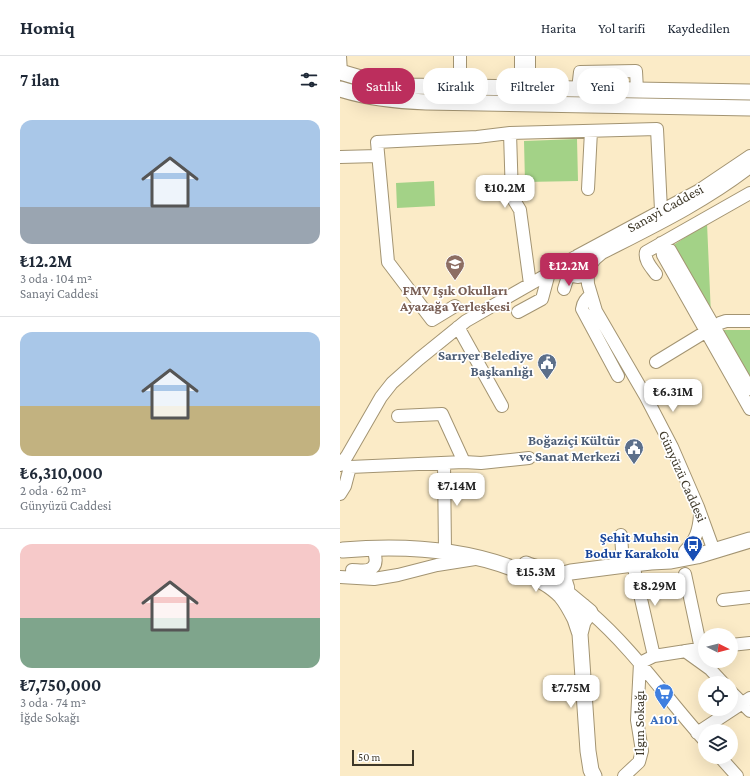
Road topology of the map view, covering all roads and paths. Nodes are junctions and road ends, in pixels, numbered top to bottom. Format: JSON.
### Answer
{"nodes":[{"id":1,"x":340,"y":56,"type":"edge"},
{"id":2,"x":460,"y":56,"type":"edge"},
{"id":3,"x":521,"y":56,"type":"edge"},
{"id":4,"x":529,"y":56,"type":"edge"},
{"id":5,"x":460,"y":68,"type":"edge"},
{"id":6,"x":522,"y":68,"type":"edge"},
{"id":7,"x":528,"y":68,"type":"edge"},
{"id":8,"x":340,"y":72,"type":"edge"},
{"id":9,"x":423,"y":87,"type":"edge"},
{"id":10,"x":340,"y":89,"type":"edge"},
{"id":11,"x":569,"y":89,"type":"edge"},
{"id":12,"x":750,"y":92,"type":"edge"},
{"id":13,"x":746,"y":110,"type":"edge"},
{"id":14,"x":591,"y":131,"type":"junction"},
{"id":15,"x":510,"y":133,"type":"junction"},
{"id":16,"x":378,"y":156,"type":"junction"},
{"id":17,"x":750,"y":156,"type":"edge"},
{"id":18,"x":340,"y":157,"type":"edge"},
{"id":19,"x":750,"y":166,"type":"edge"},
{"id":20,"x":588,"y":189,"type":"dead end"},
{"id":21,"x":750,"y":193,"type":"edge"},
{"id":22,"x":661,"y":210,"type":"junction"},
{"id":23,"x":650,"y":223,"type":"junction"},
{"id":24,"x":661,"y":243,"type":"junction"},
{"id":25,"x":573,"y":267,"type":"junction"},
{"id":26,"x":588,"y":270,"type":"junction"},
{"id":27,"x":549,"y":273,"type":"junction"},
{"id":28,"x":656,"y":274,"type":"dead end"},
{"id":29,"x":530,"y":284,"type":"junction"},
{"id":30,"x":564,"y":289,"type":"dead end"},
{"id":31,"x":591,"y":295,"type":"junction"},
{"id":32,"x":455,"y":306,"type":"dead end"},
{"id":33,"x":518,"y":312,"type":"dead end"},
{"id":34,"x":750,"y":321,"type":"edge"},
{"id":35,"x":458,"y":328,"type":"junction"},
{"id":36,"x":710,"y":329,"type":"junction"},
{"id":37,"x":656,"y":362,"type":"dead end"},
{"id":38,"x":618,"y":376,"type":"dead end"},
{"id":39,"x":750,"y":389,"type":"edge"},
{"id":40,"x":502,"y":406,"type":"dead end"},
{"id":41,"x":750,"y":409,"type":"edge"},
{"id":42,"x":398,"y":416,"type":"dead end"},
{"id":43,"x":529,"y":458,"type":"dead end"},
{"id":44,"x":464,"y":462,"type":"junction"},
{"id":45,"x":444,"y":463,"type":"junction"},
{"id":46,"x":340,"y":465,"type":"edge"},
{"id":47,"x":340,"y":494,"type":"edge"},
{"id":48,"x":700,"y":514,"type":"junction"},
{"id":49,"x":750,"y":532,"type":"edge"},
{"id":50,"x":622,"y":534,"type":"dead end"},
{"id":51,"x":750,"y":540,"type":"edge"},
{"id":52,"x":717,"y":546,"type":"junction"},
{"id":53,"x":372,"y":548,"type":"junction"},
{"id":54,"x":341,"y":550,"type":"edge"},
{"id":55,"x":445,"y":551,"type":"junction"},
{"id":56,"x":685,"y":551,"type":"junction"},
{"id":57,"x":481,"y":558,"type":"junction"},
{"id":58,"x":651,"y":562,"type":"junction"},
{"id":59,"x":628,"y":565,"type":"junction"},
{"id":60,"x":340,"y":570,"type":"edge"},
{"id":61,"x":560,"y":574,"type":"junction"},
{"id":62,"x":685,"y":574,"type":"dead end"},
{"id":63,"x":532,"y":575,"type":"junction"},
{"id":64,"x":340,"y":577,"type":"edge"},
{"id":65,"x":562,"y":594,"type":"junction"},
{"id":66,"x":750,"y":597,"type":"edge"},
{"id":67,"x":723,"y":600,"type":"dead end"},
{"id":68,"x":587,"y":609,"type":"junction"},
{"id":69,"x":575,"y":620,"type":"junction"},
{"id":70,"x":698,"y":628,"type":"edge"},
{"id":71,"x":580,"y":634,"type":"junction"},
{"id":72,"x":750,"y":643,"type":"edge"},
{"id":73,"x":738,"y":644,"type":"edge"},
{"id":74,"x":698,"y":650,"type":"edge"},
{"id":75,"x":685,"y":651,"type":"junction"},
{"id":76,"x":654,"y":656,"type":"junction"},
{"id":77,"x":640,"y":663,"type":"junction"},
{"id":78,"x":716,"y":676,"type":"edge"},
{"id":79,"x":738,"y":697,"type":"edge"},
{"id":80,"x":747,"y":704,"type":"edge"},
{"id":81,"x":719,"y":724,"type":"edge"},
{"id":82,"x":698,"y":733,"type":"edge"},
{"id":83,"x":726,"y":764,"type":"edge"},
{"id":84,"x":594,"y":776,"type":"edge"},
{"id":85,"x":624,"y":776,"type":"edge"},
{"id":86,"x":737,"y":776,"type":"edge"}],
"edges":[{"from":1,"to":8,"type":"street"},
{"from":2,"to":5,"type":"street"},
{"from":3,"to":6,"type":"street"},
{"from":4,"to":7,"type":"street"},
{"from":8,"to":9,"type":"main road"},
{"from":10,"to":13,"type":"main road"},
{"from":11,"to":12,"type":"main road"},
{"from":14,"to":15,"type":"street"},
{"from":14,"to":20,"type":"street"},
{"from":14,"to":22,"type":"street"},
{"from":15,"to":16,"type":"street"},
{"from":15,"to":29,"type":"street"},
{"from":16,"to":18,"type":"street"},
{"from":16,"to":32,"type":"street"},
{"from":17,"to":22,"type":"street","name":"Sanayi Caddesi"},
{"from":19,"to":23,"type":"street","name":"Sanayi Caddesi"},
{"from":21,"to":24,"type":"street"},
{"from":22,"to":23,"type":"street","name":"Sanayi Caddesi"},
{"from":23,"to":24,"type":"street"},
{"from":23,"to":25,"type":"street","name":"Sanayi Caddesi"},
{"from":23,"to":26,"type":"street","name":"Sanayi Caddesi"},
{"from":24,"to":28,"type":"street"},
{"from":24,"to":36,"type":"street"},
{"from":25,"to":26,"type":"street"},
{"from":25,"to":26,"type":"street"},
{"from":25,"to":27,"type":"street","name":"Sanayi Caddesi"},
{"from":25,"to":30,"type":"street"},
{"from":25,"to":31,"type":"street"},
{"from":26,"to":31,"type":"street"},
{"from":27,"to":29,"type":"street","name":"Sanayi Caddesi"},
{"from":27,"to":33,"type":"street"},
{"from":29,"to":35,"type":"street","name":"Sanayi Caddesi"},
{"from":31,"to":38,"type":"street"},
{"from":31,"to":48,"type":"street","name":"Günyüzü Caddesi"},
{"from":31,"to":52,"type":"street","name":"Günyüzü Caddesi"},
{"from":34,"to":36,"type":"street"},
{"from":35,"to":40,"type":"street"},
{"from":35,"to":46,"type":"street","name":"Sanayi Caddesi"},
{"from":36,"to":37,"type":"street"},
{"from":36,"to":39,"type":"street"},
{"from":36,"to":41,"type":"street"},
{"from":42,"to":44,"type":"street"},
{"from":43,"to":44,"type":"street"},
{"from":44,"to":45,"type":"street"},
{"from":45,"to":47,"type":"street"},
{"from":45,"to":55,"type":"street"},
{"from":48,"to":52,"type":"street","name":"Günyüzü Caddesi"},
{"from":48,"to":56,"type":"street"},
{"from":49,"to":52,"type":"main road"},
{"from":50,"to":59,"type":"street"},
{"from":51,"to":52,"type":"main road"},
{"from":52,"to":56,"type":"main road"},
{"from":52,"to":58,"type":"main road"},
{"from":53,"to":54,"type":"main road"},
{"from":53,"to":55,"type":"main road"},
{"from":53,"to":60,"type":"street"},
{"from":55,"to":57,"type":"main road"},
{"from":55,"to":61,"type":"main road"},
{"from":56,"to":58,"type":"main road"},
{"from":57,"to":63,"type":"main road"},
{"from":57,"to":64,"type":"street"},
{"from":58,"to":59,"type":"main road"},
{"from":59,"to":61,"type":"main road"},
{"from":59,"to":76,"type":"street"},
{"from":61,"to":63,"type":"main road"},
{"from":61,"to":65,"type":"main road"},
{"from":62,"to":70,"type":"street"},
{"from":63,"to":65,"type":"main road"},
{"from":65,"to":68,"type":"main road"},
{"from":65,"to":69,"type":"main road"},
{"from":66,"to":67,"type":"street"},
{"from":68,"to":69,"type":"main road"},
{"from":68,"to":71,"type":"main road"},
{"from":68,"to":77,"type":"street"},
{"from":69,"to":71,"type":"main road"},
{"from":71,"to":84,"type":"main road"},
{"from":72,"to":73,"type":"street"},
{"from":74,"to":75,"type":"street"},
{"from":75,"to":76,"type":"street"},
{"from":75,"to":78,"type":"street"},
{"from":76,"to":77,"type":"street"},
{"from":77,"to":82,"type":"street"},
{"from":77,"to":85,"type":"street","name":"Ilgın Sokağı"},
{"from":79,"to":80,"type":"street"},
{"from":80,"to":81,"type":"street"},
{"from":83,"to":86,"type":"street"}]}
